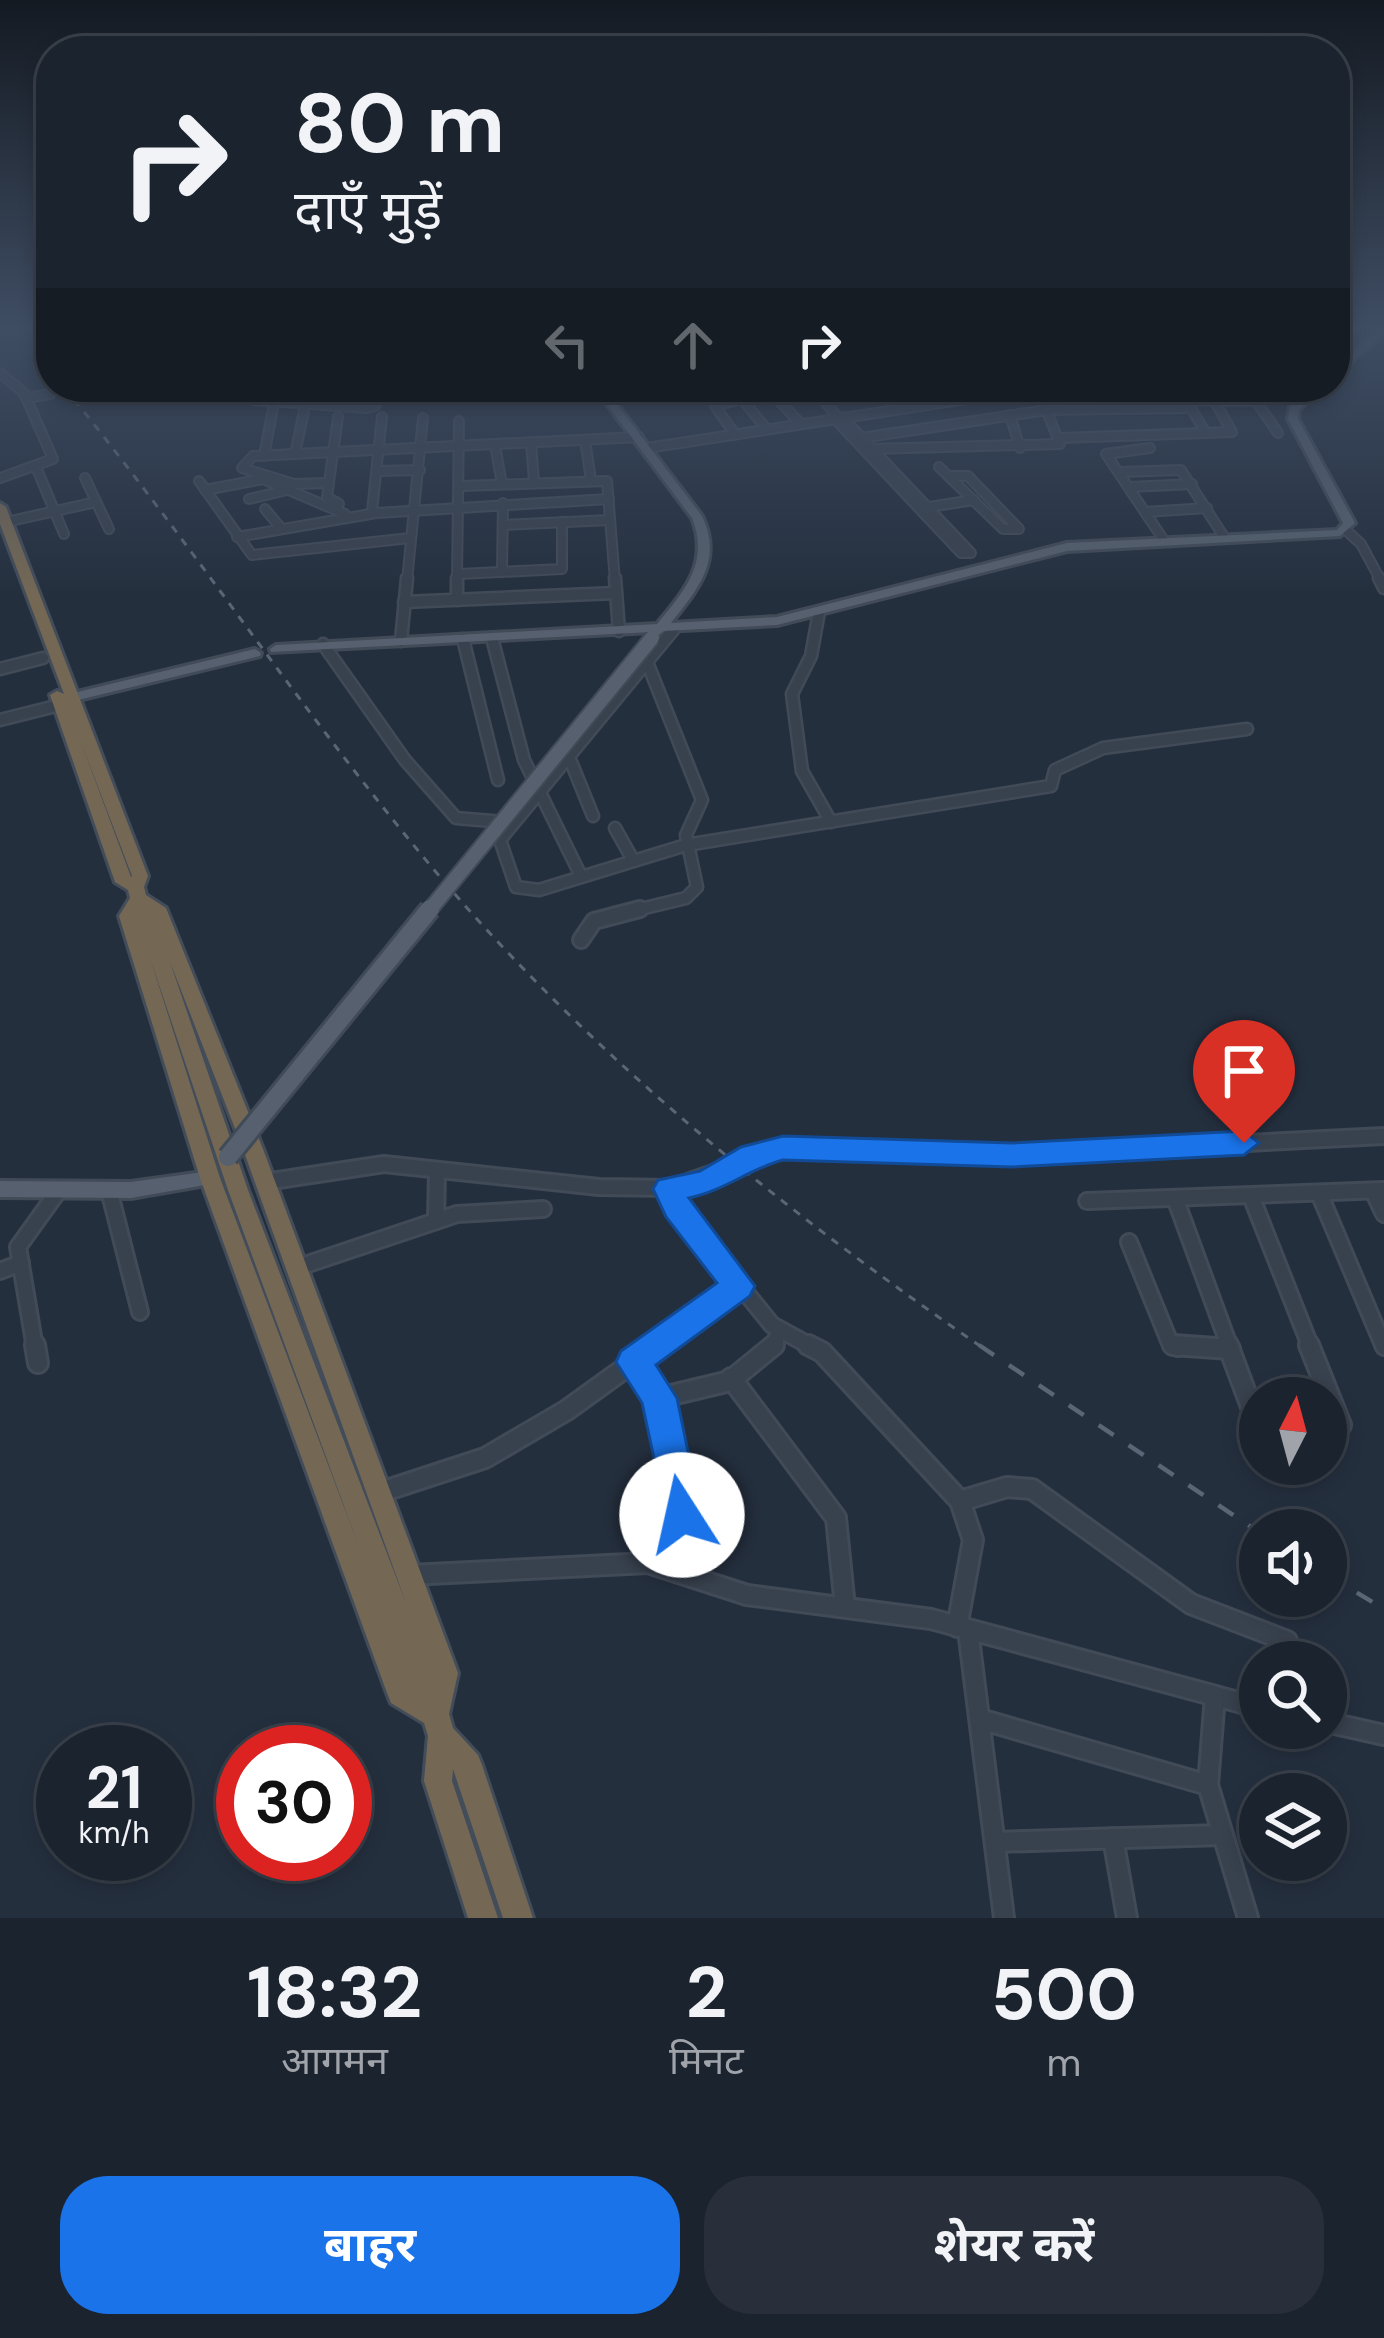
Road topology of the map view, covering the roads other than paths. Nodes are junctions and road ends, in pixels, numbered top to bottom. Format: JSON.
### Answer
{"nodes":[{"id":1,"x":338,"y":417,"type":"dead end"},
{"id":2,"x":382,"y":417,"type":"dead end"},
{"id":3,"x":35,"y":418,"type":"edge"},
{"id":4,"x":271,"y":418,"type":"edge"},
{"id":5,"x":302,"y":418,"type":"edge"},
{"id":6,"x":423,"y":418,"type":"dead end"},
{"id":7,"x":623,"y":418,"type":"edge"},
{"id":8,"x":722,"y":418,"type":"edge"},
{"id":9,"x":757,"y":418,"type":"edge"},
{"id":10,"x":794,"y":418,"type":"edge"},
{"id":11,"x":835,"y":418,"type":"junction"},
{"id":12,"x":838,"y":418,"type":"edge"},
{"id":13,"x":995,"y":418,"type":"edge"},
{"id":14,"x":1011,"y":418,"type":"edge"},
{"id":15,"x":1050,"y":418,"type":"edge"},
{"id":16,"x":1096,"y":418,"type":"edge"},
{"id":17,"x":1145,"y":418,"type":"edge"},
{"id":18,"x":1197,"y":418,"type":"edge"},
{"id":19,"x":1225,"y":418,"type":"edge"},
{"id":20,"x":1267,"y":418,"type":"edge"},
{"id":21,"x":1293,"y":418,"type":"edge"},
{"id":22,"x":459,"y":421,"type":"dead end"},
{"id":23,"x":797,"y":421,"type":"junction"},
{"id":24,"x":967,"y":422,"type":"junction"},
{"id":25,"x":764,"y":426,"type":"junction"},
{"id":26,"x":481,"y":428,"type":"dead end"},
{"id":27,"x":927,"y":428,"type":"junction"},
{"id":28,"x":732,"y":430,"type":"junction"},
{"id":29,"x":1206,"y":433,"type":"junction"},
{"id":30,"x":1278,"y":433,"type":"dead end"},
{"id":31,"x":1154,"y":435,"type":"junction"},
{"id":32,"x":1104,"y":436,"type":"junction"},
{"id":33,"x":1060,"y":438,"type":"junction"},
{"id":34,"x":585,"y":440,"type":"junction"},
{"id":35,"x":531,"y":443,"type":"junction"},
{"id":36,"x":643,"y":443,"type":"junction"},
{"id":37,"x":863,"y":444,"type":"junction"},
{"id":38,"x":480,"y":445,"type":"junction"},
{"id":39,"x":495,"y":445,"type":"junction"},
{"id":40,"x":459,"y":446,"type":"junction"},
{"id":41,"x":424,"y":448,"type":"junction"},
{"id":42,"x":1020,"y":448,"type":"junction"},
{"id":43,"x":1150,"y":448,"type":"dead end"},
{"id":44,"x":933,"y":449,"type":"junction"},
{"id":45,"x":380,"y":450,"type":"junction"},
{"id":46,"x":975,"y":450,"type":"junction"},
{"id":47,"x":333,"y":452,"type":"junction"},
{"id":48,"x":292,"y":454,"type":"junction"},
{"id":49,"x":264,"y":456,"type":"junction"},
{"id":50,"x":939,"y":467,"type":"dead end"},
{"id":51,"x":37,"y":470,"type":"junction"},
{"id":52,"x":420,"y":470,"type":"junction"},
{"id":53,"x":377,"y":471,"type":"junction"},
{"id":54,"x":1120,"y":472,"type":"junction"},
{"id":55,"x":950,"y":476,"type":"junction"},
{"id":56,"x":0,"y":478,"type":"edge"},
{"id":57,"x":85,"y":478,"type":"dead end"},
{"id":58,"x":591,"y":480,"type":"junction"},
{"id":59,"x":534,"y":482,"type":"junction"},
{"id":60,"x":328,"y":483,"type":"junction"},
{"id":61,"x":286,"y":484,"type":"junction"},
{"id":62,"x":502,"y":484,"type":"junction"},
{"id":63,"x":1192,"y":484,"type":"junction"},
{"id":64,"x":462,"y":486,"type":"junction"},
{"id":65,"x":1130,"y":488,"type":"junction"},
{"id":66,"x":249,"y":499,"type":"dead end"},
{"id":67,"x":609,"y":499,"type":"junction"},
{"id":68,"x":974,"y":500,"type":"junction"},
{"id":69,"x":96,"y":502,"type":"junction"},
{"id":70,"x":503,"y":502,"type":"junction"},
{"id":71,"x":462,"y":504,"type":"junction"},
{"id":72,"x":413,"y":506,"type":"junction"},
{"id":73,"x":929,"y":507,"type":"junction"},
{"id":74,"x":1207,"y":508,"type":"junction"},
{"id":75,"x":265,"y":509,"type":"dead end"},
{"id":76,"x":58,"y":510,"type":"junction"},
{"id":77,"x":372,"y":511,"type":"junction"},
{"id":78,"x":360,"y":512,"type":"junction"},
{"id":79,"x":1145,"y":512,"type":"junction"},
{"id":80,"x":345,"y":514,"type":"junction"},
{"id":81,"x":610,"y":520,"type":"junction"},
{"id":82,"x":562,"y":522,"type":"junction"},
{"id":83,"x":2,"y":523,"type":"edge"},
{"id":84,"x":503,"y":524,"type":"junction"},
{"id":85,"x":280,"y":527,"type":"junction"},
{"id":86,"x":109,"y":529,"type":"dead end"},
{"id":87,"x":1347,"y":531,"type":"junction"},
{"id":88,"x":64,"y":534,"type":"dead end"},
{"id":89,"x":237,"y":537,"type":"junction"},
{"id":90,"x":1224,"y":537,"type":"junction"},
{"id":91,"x":410,"y":538,"type":"junction"},
{"id":92,"x":1163,"y":539,"type":"junction"},
{"id":93,"x":502,"y":572,"type":"junction"},
{"id":94,"x":459,"y":574,"type":"junction"},
{"id":95,"x":1384,"y":589,"type":"edge"},
{"id":96,"x":616,"y":593,"type":"junction"},
{"id":97,"x":457,"y":600,"type":"junction"},
{"id":98,"x":404,"y":602,"type":"junction"},
{"id":99,"x":819,"y":612,"type":"junction"},
{"id":100,"x":619,"y":631,"type":"junction"},
{"id":101,"x":662,"y":632,"type":"junction"},
{"id":102,"x":493,"y":638,"type":"junction"},
{"id":103,"x":464,"y":639,"type":"junction"},
{"id":104,"x":400,"y":641,"type":"junction"},
{"id":105,"x":322,"y":644,"type":"junction"},
{"id":106,"x":276,"y":649,"type":"dead end"},
{"id":107,"x":255,"y":653,"type":"dead end"},
{"id":108,"x":43,"y":658,"type":"junction"},
{"id":109,"x":647,"y":662,"type":"junction"},
{"id":110,"x":0,"y":669,"type":"edge"},
{"id":111,"x":65,"y":701,"type":"junction"},
{"id":112,"x":0,"y":720,"type":"edge"},
{"id":113,"x":1247,"y":729,"type":"dead end"},
{"id":114,"x":569,"y":757,"type":"junction"},
{"id":115,"x":498,"y":780,"type":"dead end"},
{"id":116,"x":536,"y":795,"type":"junction"},
{"id":117,"x":592,"y":816,"type":"dead end"},
{"id":118,"x":514,"y":822,"type":"junction"},
{"id":119,"x":831,"y":822,"type":"junction"},
{"id":120,"x":615,"y":828,"type":"dead end"},
{"id":121,"x":686,"y":844,"type":"junction"},
{"id":122,"x":633,"y":860,"type":"junction"},
{"id":123,"x":580,"y":874,"type":"junction"},
{"id":124,"x":139,"y":898,"type":"junction"},
{"id":125,"x":581,"y":940,"type":"dead end"},
{"id":126,"x":1384,"y":1136,"type":"edge"},
{"id":127,"x":228,"y":1157,"type":"junction"},
{"id":128,"x":436,"y":1170,"type":"junction"},
{"id":129,"x":210,"y":1178,"type":"junction"},
{"id":130,"x":265,"y":1182,"type":"junction"},
{"id":131,"x":0,"y":1189,"type":"edge"},
{"id":132,"x":669,"y":1189,"type":"junction"},
{"id":133,"x":59,"y":1190,"type":"junction"},
{"id":134,"x":109,"y":1190,"type":"junction"},
{"id":135,"x":1378,"y":1190,"type":"edge"},
{"id":136,"x":1319,"y":1193,"type":"junction"},
{"id":137,"x":1251,"y":1196,"type":"junction"},
{"id":138,"x":1175,"y":1198,"type":"junction"},
{"id":139,"x":1087,"y":1201,"type":"dead end"},
{"id":140,"x":543,"y":1208,"type":"dead end"},
{"id":141,"x":1384,"y":1214,"type":"edge"},
{"id":142,"x":436,"y":1221,"type":"junction"},
{"id":143,"x":1130,"y":1242,"type":"dead end"},
{"id":144,"x":21,"y":1263,"type":"junction"},
{"id":145,"x":296,"y":1268,"type":"junction"},
{"id":146,"x":0,"y":1271,"type":"edge"},
{"id":147,"x":738,"y":1286,"type":"junction"},
{"id":148,"x":140,"y":1312,"type":"dead end"},
{"id":149,"x":780,"y":1331,"type":"junction"},
{"id":150,"x":1384,"y":1347,"type":"edge"},
{"id":151,"x":1230,"y":1348,"type":"junction"},
{"id":152,"x":633,"y":1362,"type":"junction"},
{"id":153,"x":38,"y":1363,"type":"dead end"},
{"id":154,"x":1240,"y":1377,"type":"edge"},
{"id":155,"x":1322,"y":1377,"type":"edge"},
{"id":156,"x":731,"y":1378,"type":"junction"},
{"id":157,"x":659,"y":1398,"type":"junction"},
{"id":158,"x":376,"y":1493,"type":"junction"},
{"id":159,"x":960,"y":1502,"type":"junction"},
{"id":160,"x":668,"y":1568,"type":"junction"},
{"id":161,"x":408,"y":1575,"type":"junction"},
{"id":162,"x":845,"y":1607,"type":"junction"},
{"id":163,"x":963,"y":1628,"type":"junction"},
{"id":164,"x":1287,"y":1641,"type":"dead end"},
{"id":165,"x":1214,"y":1696,"type":"junction"},
{"id":166,"x":1239,"y":1703,"type":"edge"},
{"id":167,"x":980,"y":1719,"type":"junction"},
{"id":168,"x":439,"y":1725,"type":"junction"},
{"id":169,"x":1347,"y":1727,"type":"edge"},
{"id":170,"x":1384,"y":1735,"type":"edge"},
{"id":171,"x":1208,"y":1785,"type":"junction"},
{"id":172,"x":1221,"y":1835,"type":"junction"},
{"id":173,"x":1113,"y":1838,"type":"junction"},
{"id":174,"x":996,"y":1842,"type":"junction"},
{"id":175,"x":482,"y":1918,"type":"edge"},
{"id":176,"x":518,"y":1918,"type":"edge"},
{"id":177,"x":1004,"y":1918,"type":"edge"},
{"id":178,"x":1127,"y":1918,"type":"edge"},
{"id":179,"x":1247,"y":1918,"type":"edge"}],
"edges":[{"from":1,"to":47,"type":"street"},
{"from":2,"to":45,"type":"street"},
{"from":3,"to":51,"type":"street"},
{"from":4,"to":49,"type":"street"},
{"from":5,"to":48,"type":"street"},
{"from":6,"to":41,"type":"street"},
{"from":7,"to":36,"type":"main road"},
{"from":8,"to":28,"type":"street"},
{"from":9,"to":25,"type":"street"},
{"from":10,"to":23,"type":"street"},
{"from":11,"to":12,"type":"street"},
{"from":11,"to":23,"type":"street"},
{"from":11,"to":36,"type":"street"},
{"from":11,"to":37,"type":"street"},
{"from":13,"to":24,"type":"street"},
{"from":14,"to":42,"type":"street"},
{"from":15,"to":33,"type":"street"},
{"from":16,"to":32,"type":"street"},
{"from":17,"to":31,"type":"street"},
{"from":18,"to":29,"type":"street"},
{"from":19,"to":29,"type":"street"},
{"from":20,"to":30,"type":"street"},
{"from":21,"to":87,"type":"main road"},
{"from":22,"to":40,"type":"street"},
{"from":23,"to":25,"type":"street"},
{"from":24,"to":27,"type":"street"},
{"from":24,"to":46,"type":"street"},
{"from":25,"to":28,"type":"street"},
{"from":26,"to":38,"type":"street"},
{"from":27,"to":37,"type":"street"},
{"from":27,"to":44,"type":"street"},
{"from":28,"to":36,"type":"street"},
{"from":29,"to":31,"type":"street"},
{"from":31,"to":32,"type":"street"},
{"from":32,"to":33,"type":"street"},
{"from":33,"to":42,"type":"street"},
{"from":34,"to":35,"type":"street"},
{"from":34,"to":36,"type":"street"},
{"from":34,"to":58,"type":"street"},
{"from":35,"to":39,"type":"street"},
{"from":35,"to":59,"type":"street"},
{"from":36,"to":101,"type":"main road"},
{"from":37,"to":44,"type":"street"},
{"from":37,"to":73,"type":"street"},
{"from":37,"to":73,"type":"street"},
{"from":38,"to":39,"type":"street"},
{"from":38,"to":40,"type":"street"},
{"from":39,"to":62,"type":"street"},
{"from":40,"to":41,"type":"street"},
{"from":40,"to":64,"type":"street"},
{"from":41,"to":45,"type":"street"},
{"from":41,"to":52,"type":"street"},
{"from":42,"to":46,"type":"street"},
{"from":43,"to":54,"type":"street"},
{"from":44,"to":46,"type":"street"},
{"from":45,"to":47,"type":"street"},
{"from":45,"to":53,"type":"street"},
{"from":47,"to":48,"type":"street"},
{"from":47,"to":60,"type":"street"},
{"from":48,"to":49,"type":"street"},
{"from":48,"to":61,"type":"street"},
{"from":49,"to":61,"type":"street"},
{"from":50,"to":55,"type":"street"},
{"from":51,"to":56,"type":"street"},
{"from":51,"to":76,"type":"street"},
{"from":52,"to":53,"type":"street"},
{"from":52,"to":72,"type":"street"},
{"from":53,"to":77,"type":"street"},
{"from":54,"to":63,"type":"street"},
{"from":54,"to":65,"type":"street"},
{"from":55,"to":68,"type":"street"},
{"from":55,"to":68,"type":"street"},
{"from":57,"to":69,"type":"street"},
{"from":58,"to":59,"type":"street"},
{"from":58,"to":67,"type":"street"},
{"from":59,"to":62,"type":"street"},
{"from":60,"to":61,"type":"street"},
{"from":60,"to":78,"type":"street"},
{"from":61,"to":66,"type":"street"},
{"from":61,"to":80,"type":"street"},
{"from":61,"to":89,"type":"street"},
{"from":62,"to":64,"type":"street"},
{"from":63,"to":65,"type":"street"},
{"from":63,"to":74,"type":"street"},
{"from":64,"to":71,"type":"street"},
{"from":65,"to":79,"type":"street"},
{"from":67,"to":70,"type":"street"},
{"from":67,"to":81,"type":"street"},
{"from":68,"to":73,"type":"street"},
{"from":69,"to":76,"type":"street"},
{"from":69,"to":86,"type":"street"},
{"from":70,"to":71,"type":"street"},
{"from":70,"to":84,"type":"street"},
{"from":71,"to":72,"type":"street"},
{"from":71,"to":94,"type":"street"},
{"from":72,"to":77,"type":"street"},
{"from":72,"to":91,"type":"street"},
{"from":74,"to":79,"type":"street"},
{"from":74,"to":90,"type":"street"},
{"from":75,"to":85,"type":"street"},
{"from":76,"to":83,"type":"street"},
{"from":76,"to":88,"type":"street"},
{"from":77,"to":78,"type":"street"},
{"from":78,"to":80,"type":"street"},
{"from":79,"to":92,"type":"street"},
{"from":80,"to":85,"type":"street"},
{"from":81,"to":82,"type":"street"},
{"from":81,"to":96,"type":"street"},
{"from":82,"to":84,"type":"street"},
{"from":82,"to":93,"type":"street"},
{"from":83,"to":108,"type":"highway"},
{"from":83,"to":111,"type":"highway"},
{"from":84,"to":93,"type":"street"},
{"from":85,"to":89,"type":"street"},
{"from":87,"to":90,"type":"main road"},
{"from":87,"to":95,"type":"street"},
{"from":89,"to":91,"type":"street"},
{"from":90,"to":92,"type":"main road"},
{"from":91,"to":98,"type":"street"},
{"from":92,"to":99,"type":"main road"},
{"from":93,"to":94,"type":"street"},
{"from":94,"to":97,"type":"street"},
{"from":96,"to":97,"type":"street"},
{"from":96,"to":100,"type":"street"},
{"from":97,"to":98,"type":"street"},
{"from":98,"to":104,"type":"street"},
{"from":99,"to":101,"type":"main road"},
{"from":99,"to":119,"type":"street"},
{"from":100,"to":101,"type":"main road"},
{"from":100,"to":102,"type":"main road"},
{"from":101,"to":109,"type":"street"},
{"from":101,"to":127,"type":"main road","bridge":true},
{"from":102,"to":103,"type":"main road"},
{"from":102,"to":116,"type":"street"},
{"from":103,"to":104,"type":"main road"},
{"from":103,"to":115,"type":"street"},
{"from":104,"to":105,"type":"main road"},
{"from":105,"to":106,"type":"main road"},
{"from":105,"to":118,"type":"street"},
{"from":107,"to":111,"type":"main road"},
{"from":108,"to":110,"type":"street"},
{"from":108,"to":111,"type":"highway"},
{"from":109,"to":114,"type":"street"},
{"from":109,"to":121,"type":"street"},
{"from":111,"to":112,"type":"street"},
{"from":111,"to":124,"type":"highway"},
{"from":113,"to":119,"type":"street"},
{"from":114,"to":116,"type":"street"},
{"from":114,"to":117,"type":"street"},
{"from":116,"to":118,"type":"street"},
{"from":116,"to":123,"type":"street"},
{"from":118,"to":123,"type":"street"},
{"from":119,"to":121,"type":"street"},
{"from":120,"to":122,"type":"street"},
{"from":121,"to":122,"type":"street"},
{"from":121,"to":125,"type":"street"},
{"from":122,"to":123,"type":"street"},
{"from":124,"to":127,"type":"highway"},
{"from":124,"to":129,"type":"highway"},
{"from":124,"to":130,"type":"highway"},
{"from":126,"to":132,"type":"street"},
{"from":127,"to":168,"type":"highway"},
{"from":128,"to":130,"type":"street"},
{"from":128,"to":132,"type":"street"},
{"from":128,"to":142,"type":"street"},
{"from":129,"to":134,"type":"main road"},
{"from":129,"to":168,"type":"highway"},
{"from":130,"to":145,"type":"highway"},
{"from":131,"to":133,"type":"main road"},
{"from":132,"to":147,"type":"street"},
{"from":133,"to":134,"type":"main road"},
{"from":133,"to":144,"type":"street"},
{"from":134,"to":148,"type":"street"},
{"from":135,"to":136,"type":"street"},
{"from":135,"to":141,"type":"street"},
{"from":136,"to":137,"type":"street"},
{"from":136,"to":150,"type":"street"},
{"from":137,"to":138,"type":"street"},
{"from":137,"to":155,"type":"street"},
{"from":138,"to":139,"type":"street"},
{"from":138,"to":151,"type":"street"},
{"from":140,"to":142,"type":"street"},
{"from":142,"to":145,"type":"street"},
{"from":143,"to":151,"type":"street"},
{"from":144,"to":146,"type":"street"},
{"from":144,"to":153,"type":"street"},
{"from":145,"to":158,"type":"highway"},
{"from":147,"to":149,"type":"street"},
{"from":147,"to":152,"type":"street"},
{"from":149,"to":156,"type":"street"},
{"from":149,"to":159,"type":"street"},
{"from":151,"to":154,"type":"street"},
{"from":152,"to":157,"type":"street"},
{"from":152,"to":158,"type":"street"},
{"from":156,"to":157,"type":"street"},
{"from":156,"to":162,"type":"street"},
{"from":157,"to":160,"type":"street"},
{"from":158,"to":161,"type":"highway"},
{"from":159,"to":163,"type":"street"},
{"from":159,"to":164,"type":"street"},
{"from":160,"to":161,"type":"street"},
{"from":160,"to":162,"type":"street"},
{"from":161,"to":168,"type":"highway"},
{"from":162,"to":163,"type":"street"},
{"from":163,"to":165,"type":"street"},
{"from":163,"to":167,"type":"street"},
{"from":165,"to":166,"type":"street"},
{"from":165,"to":171,"type":"street"},
{"from":167,"to":171,"type":"street"},
{"from":167,"to":174,"type":"street"},
{"from":168,"to":175,"type":"highway"},
{"from":168,"to":176,"type":"highway"},
{"from":169,"to":170,"type":"street"},
{"from":171,"to":172,"type":"street"},
{"from":172,"to":173,"type":"street"},
{"from":172,"to":179,"type":"street"},
{"from":173,"to":174,"type":"street"},
{"from":173,"to":178,"type":"street"},
{"from":174,"to":177,"type":"street"}]}
